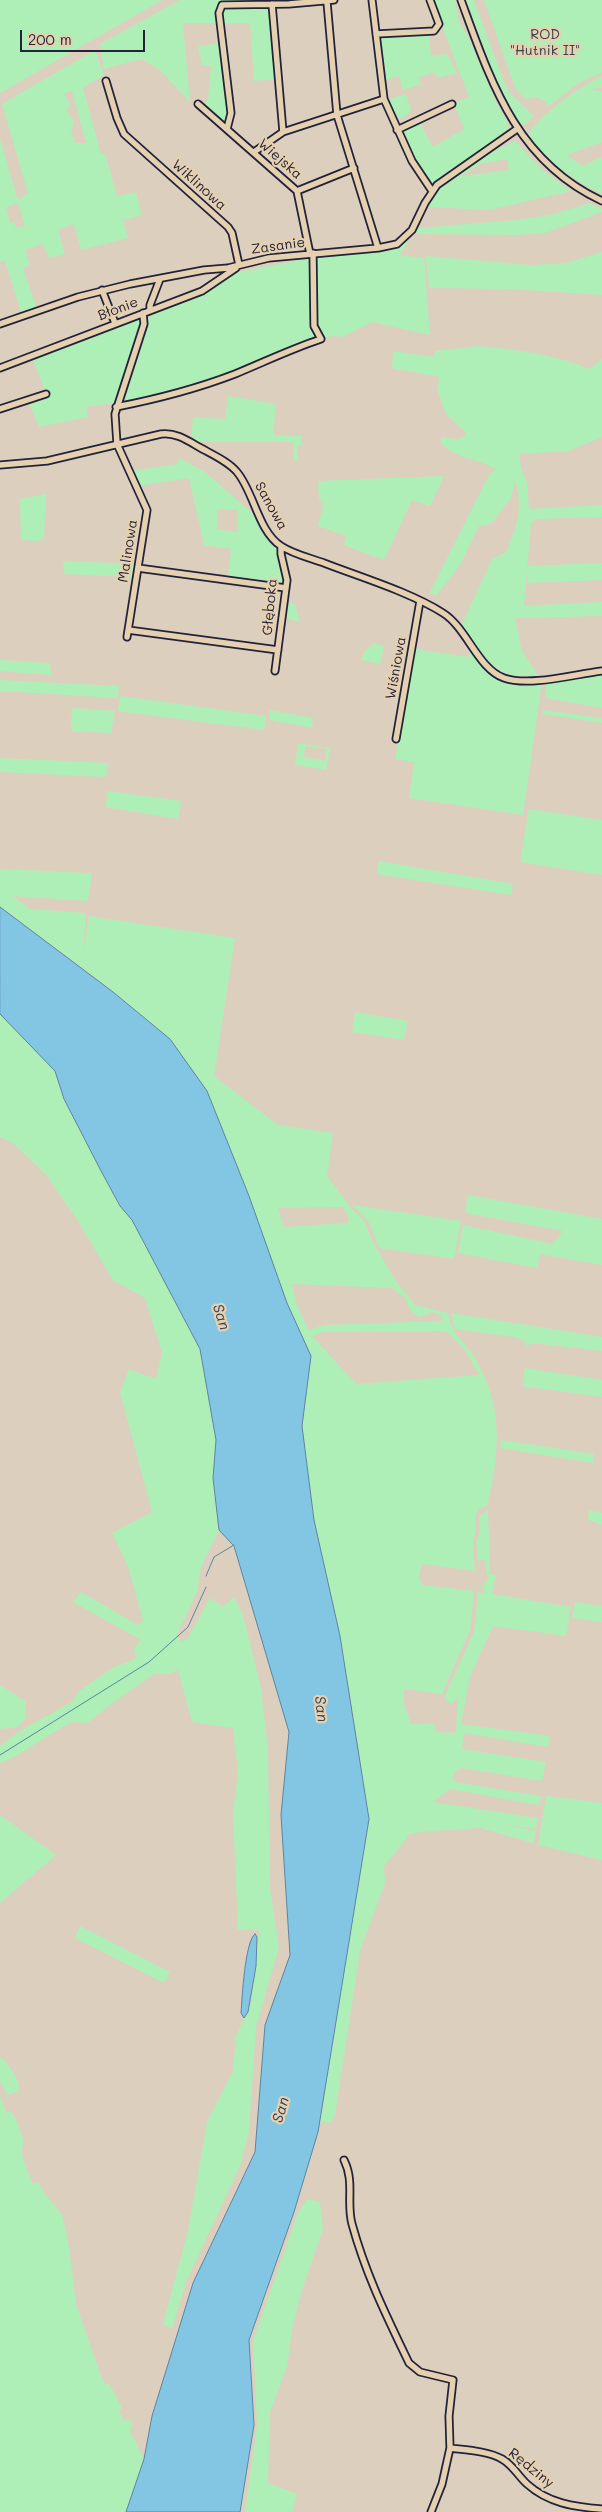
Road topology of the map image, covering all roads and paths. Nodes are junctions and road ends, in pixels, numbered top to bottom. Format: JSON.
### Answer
{"nodes":[{"id":1,"x":334,"y":0,"type":"edge"},
{"id":2,"x":372,"y":0,"type":"edge"},
{"id":3,"x":430,"y":0,"type":"edge"},
{"id":4,"x":461,"y":0,"type":"edge"},
{"id":5,"x":327,"y":2,"type":"junction"},
{"id":6,"x":272,"y":4,"type":"junction"},
{"id":7,"x":376,"y":34,"type":"junction"},
{"id":8,"x":106,"y":82,"type":"dead end"},
{"id":9,"x":384,"y":99,"type":"junction"},
{"id":10,"x":198,"y":104,"type":"dead end"},
{"id":11,"x":452,"y":104,"type":"dead end"},
{"id":12,"x":337,"y":115,"type":"junction"},
{"id":13,"x":227,"y":129,"type":"junction"},
{"id":14,"x":517,"y":129,"type":"junction"},
{"id":15,"x":397,"y":130,"type":"junction"},
{"id":16,"x":283,"y":132,"type":"junction"},
{"id":17,"x":254,"y":152,"type":"junction"},
{"id":18,"x":354,"y":168,"type":"junction"},
{"id":19,"x":297,"y":191,"type":"junction"},
{"id":20,"x":432,"y":191,"type":"junction"},
{"id":21,"x":602,"y":201,"type":"edge"},
{"id":22,"x":378,"y":248,"type":"junction"},
{"id":23,"x":311,"y":254,"type":"junction"},
{"id":24,"x":239,"y":265,"type":"junction"},
{"id":25,"x":160,"y":279,"type":"junction"},
{"id":26,"x":102,"y":290,"type":"junction"},
{"id":27,"x":150,"y":310,"type":"junction"},
{"id":28,"x":143,"y":313,"type":"junction"},
{"id":29,"x":115,"y":323,"type":"junction"},
{"id":30,"x":0,"y":324,"type":"edge"},
{"id":31,"x":0,"y":368,"type":"edge"},
{"id":32,"x":46,"y":394,"type":"dead end"},
{"id":33,"x":116,"y":407,"type":"junction"},
{"id":34,"x":0,"y":409,"type":"edge"},
{"id":35,"x":117,"y":444,"type":"junction"},
{"id":36,"x":0,"y":465,"type":"edge"},
{"id":37,"x":281,"y":546,"type":"junction"},
{"id":38,"x":138,"y":568,"type":"junction"},
{"id":39,"x":286,"y":588,"type":"junction"},
{"id":40,"x":420,"y":601,"type":"junction"},
{"id":41,"x":128,"y":630,"type":"junction"},
{"id":42,"x":127,"y":637,"type":"dead end"},
{"id":43,"x":278,"y":650,"type":"junction"},
{"id":44,"x":275,"y":671,"type":"dead end"},
{"id":45,"x":602,"y":671,"type":"edge"},
{"id":46,"x":396,"y":739,"type":"dead end"},
{"id":47,"x":344,"y":2160,"type":"dead end"},
{"id":48,"x":450,"y":2448,"type":"junction"},
{"id":49,"x":602,"y":2509,"type":"edge"},
{"id":50,"x":432,"y":2512,"type":"edge"}],
"edges":[{"from":1,"to":5,"type":"street"},
{"from":2,"to":7,"type":"street"},
{"from":3,"to":7,"type":"street"},
{"from":4,"to":14,"type":"street"},
{"from":5,"to":6,"type":"street"},
{"from":5,"to":12,"type":"street"},
{"from":6,"to":13,"type":"street"},
{"from":6,"to":16,"type":"street"},
{"from":7,"to":9,"type":"street"},
{"from":8,"to":24,"type":"street","name":"Wiklinowa"},
{"from":9,"to":12,"type":"street"},
{"from":9,"to":15,"type":"street"},
{"from":10,"to":13,"type":"street","name":"Wiejska"},
{"from":11,"to":15,"type":"street"},
{"from":12,"to":16,"type":"street"},
{"from":12,"to":18,"type":"street"},
{"from":13,"to":17,"type":"street","name":"Wiejska"},
{"from":14,"to":20,"type":"street","name":"Zasanie"},
{"from":14,"to":21,"type":"street"},
{"from":15,"to":20,"type":"street"},
{"from":16,"to":17,"type":"street"},
{"from":17,"to":19,"type":"street","name":"Wiejska"},
{"from":18,"to":19,"type":"street"},
{"from":18,"to":22,"type":"street"},
{"from":19,"to":23,"type":"street","name":"Wiejska"},
{"from":20,"to":22,"type":"street","name":"Zasanie"},
{"from":22,"to":23,"type":"street","name":"Zasanie"},
{"from":23,"to":24,"type":"street","name":"Zasanie"},
{"from":23,"to":33,"type":"street","name":"Wiejska"},
{"from":24,"to":25,"type":"street","name":"Zasanie"},
{"from":24,"to":27,"type":"street","name":"Błonie"},
{"from":25,"to":26,"type":"street","name":"Zasanie"},
{"from":25,"to":27,"type":"street"},
{"from":26,"to":29,"type":"street"},
{"from":26,"to":30,"type":"street","name":"Zasanie"},
{"from":27,"to":28,"type":"street","name":"Błonie"},
{"from":28,"to":29,"type":"street","name":"Błonie"},
{"from":28,"to":33,"type":"street"},
{"from":29,"to":31,"type":"street","name":"Błonie"},
{"from":32,"to":34,"type":"street"},
{"from":33,"to":35,"type":"street"},
{"from":35,"to":36,"type":"street","name":"Sanowa"},
{"from":35,"to":37,"type":"street","name":"Sanowa"},
{"from":35,"to":38,"type":"street","name":"Malinowa"},
{"from":37,"to":39,"type":"street","name":"Głęboka"},
{"from":37,"to":40,"type":"street","name":"Sanowa"},
{"from":38,"to":39,"type":"street"},
{"from":38,"to":41,"type":"street","name":"Malinowa"},
{"from":39,"to":43,"type":"street","name":"Głęboka"},
{"from":40,"to":45,"type":"street","name":"Sanowa"},
{"from":40,"to":46,"type":"street","name":"Wiśniowa"},
{"from":41,"to":42,"type":"street","name":"Malinowa"},
{"from":41,"to":43,"type":"street"},
{"from":43,"to":44,"type":"street","name":"Głęboka"},
{"from":47,"to":48,"type":"street"},
{"from":48,"to":49,"type":"street","name":"Rędziny"},
{"from":48,"to":50,"type":"street"}]}
